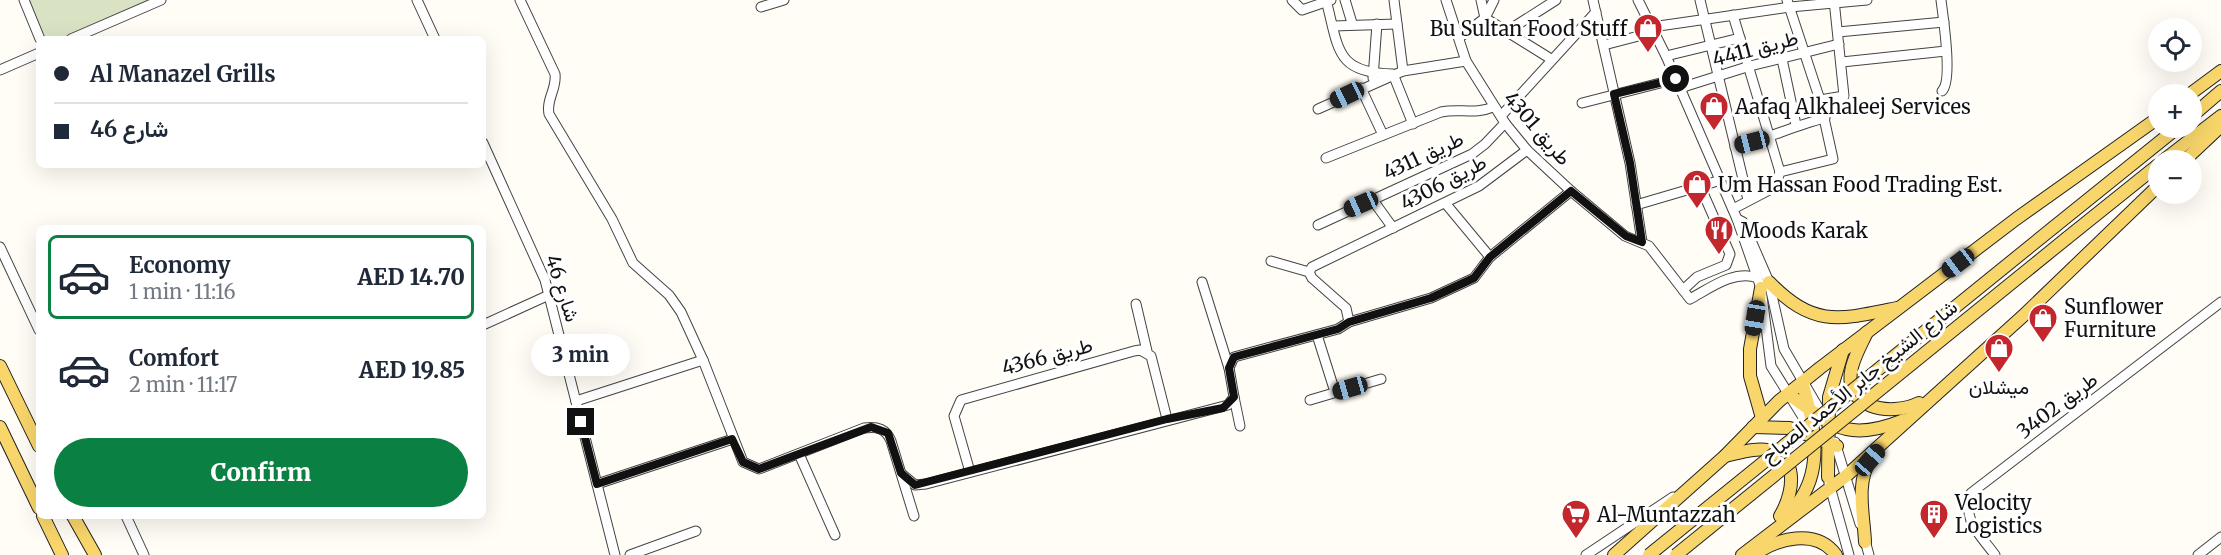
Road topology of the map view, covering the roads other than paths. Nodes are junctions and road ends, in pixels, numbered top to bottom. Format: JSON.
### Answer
{"nodes":[{"id":1,"x":24,"y":0,"type":"edge"},
{"id":2,"x":161,"y":0,"type":"edge"},
{"id":3,"x":417,"y":0,"type":"edge"},
{"id":4,"x":520,"y":0,"type":"edge"},
{"id":5,"x":784,"y":0,"type":"edge"},
{"id":6,"x":1292,"y":0,"type":"edge"},
{"id":7,"x":1328,"y":0,"type":"edge"},
{"id":8,"x":1346,"y":0,"type":"edge"},
{"id":9,"x":1394,"y":0,"type":"edge"},
{"id":10,"x":1446,"y":0,"type":"edge"},
{"id":11,"x":1481,"y":0,"type":"edge"},
{"id":12,"x":1494,"y":0,"type":"edge"},
{"id":13,"x":1556,"y":0,"type":"edge"},
{"id":14,"x":1593,"y":0,"type":"edge"},
{"id":15,"x":1638,"y":0,"type":"edge"},
{"id":16,"x":1700,"y":0,"type":"edge"},
{"id":17,"x":1867,"y":0,"type":"edge"},
{"id":18,"x":1941,"y":0,"type":"edge"},
{"id":19,"x":1834,"y":2,"type":"edge"},
{"id":20,"x":1789,"y":4,"type":"edge"},
{"id":21,"x":761,"y":7,"type":"dead end"},
{"id":22,"x":1596,"y":12,"type":"junction"},
{"id":23,"x":1733,"y":15,"type":"junction"},
{"id":24,"x":1485,"y":18,"type":"junction"},
{"id":25,"x":1704,"y":19,"type":"junction"},
{"id":26,"x":1944,"y":22,"type":"junction"},
{"id":27,"x":1352,"y":23,"type":"junction"},
{"id":28,"x":1377,"y":24,"type":"junction"},
{"id":29,"x":1397,"y":24,"type":"junction"},
{"id":30,"x":1333,"y":26,"type":"junction"},
{"id":31,"x":1653,"y":29,"type":"junction"},
{"id":32,"x":1509,"y":30,"type":"junction"},
{"id":33,"x":1838,"y":32,"type":"junction"},
{"id":34,"x":39,"y":36,"type":"edge"},
{"id":35,"x":78,"y":36,"type":"edge"},
{"id":36,"x":434,"y":36,"type":"edge"},
{"id":37,"x":1460,"y":37,"type":"junction"},
{"id":38,"x":1740,"y":38,"type":"junction"},
{"id":39,"x":1839,"y":44,"type":"junction"},
{"id":40,"x":1604,"y":45,"type":"junction"},
{"id":41,"x":1710,"y":45,"type":"junction"},
{"id":42,"x":1946,"y":51,"type":"junction"},
{"id":43,"x":1805,"y":53,"type":"junction"},
{"id":44,"x":36,"y":54,"type":"edge"},
{"id":45,"x":1666,"y":56,"type":"junction"},
{"id":46,"x":1782,"y":58,"type":"junction"},
{"id":47,"x":1551,"y":59,"type":"junction"},
{"id":48,"x":1466,"y":61,"type":"junction"},
{"id":49,"x":1842,"y":62,"type":"junction"},
{"id":50,"x":1750,"y":66,"type":"junction"},
{"id":51,"x":0,"y":70,"type":"edge"},
{"id":52,"x":2221,"y":71,"type":"edge"},
{"id":53,"x":1398,"y":73,"type":"junction"},
{"id":54,"x":1718,"y":76,"type":"junction"},
{"id":55,"x":1373,"y":79,"type":"junction"},
{"id":56,"x":1678,"y":83,"type":"junction"},
{"id":57,"x":2202,"y":85,"type":"edge"},
{"id":58,"x":1361,"y":88,"type":"junction"},
{"id":59,"x":1942,"y":91,"type":"dead end"},
{"id":60,"x":2221,"y":91,"type":"edge"},
{"id":61,"x":1614,"y":94,"type":"junction"},
{"id":62,"x":1820,"y":100,"type":"junction"},
{"id":63,"x":1582,"y":103,"type":"dead end"},
{"id":64,"x":1493,"y":107,"type":"junction"},
{"id":65,"x":2202,"y":107,"type":"edge"},
{"id":66,"x":1318,"y":109,"type":"dead end"},
{"id":67,"x":2221,"y":116,"type":"edge"},
{"id":68,"x":1825,"y":118,"type":"junction"},
{"id":69,"x":1503,"y":120,"type":"junction"},
{"id":70,"x":1413,"y":124,"type":"junction"},
{"id":71,"x":1797,"y":125,"type":"junction"},
{"id":72,"x":2148,"y":125,"type":"edge"},
{"id":73,"x":2221,"y":126,"type":"edge"},
{"id":74,"x":1383,"y":135,"type":"junction"},
{"id":75,"x":1769,"y":138,"type":"junction"},
{"id":76,"x":2165,"y":138,"type":"edge"},
{"id":77,"x":1735,"y":147,"type":"junction"},
{"id":78,"x":486,"y":149,"type":"edge"},
{"id":79,"x":1527,"y":150,"type":"junction"},
{"id":80,"x":2177,"y":150,"type":"edge"},
{"id":81,"x":2196,"y":150,"type":"edge"},
{"id":82,"x":1326,"y":158,"type":"dead end"},
{"id":83,"x":1780,"y":172,"type":"junction"},
{"id":84,"x":2148,"y":173,"type":"edge"},
{"id":85,"x":1720,"y":180,"type":"junction"},
{"id":86,"x":1700,"y":186,"type":"junction"},
{"id":87,"x":1571,"y":191,"type":"junction"},
{"id":88,"x":2148,"y":195,"type":"edge"},
{"id":89,"x":1372,"y":199,"type":"junction"},
{"id":90,"x":1748,"y":200,"type":"junction"},
{"id":91,"x":1446,"y":204,"type":"junction"},
{"id":92,"x":1636,"y":205,"type":"junction"},
{"id":93,"x":1733,"y":209,"type":"junction"},
{"id":94,"x":1318,"y":225,"type":"dead end"},
{"id":95,"x":1393,"y":228,"type":"junction"},
{"id":96,"x":1642,"y":242,"type":"junction"},
{"id":97,"x":0,"y":247,"type":"edge"},
{"id":98,"x":1490,"y":257,"type":"junction"},
{"id":99,"x":1271,"y":261,"type":"dead end"},
{"id":100,"x":1309,"y":272,"type":"junction"},
{"id":101,"x":1202,"y":282,"type":"dead end"},
{"id":102,"x":1763,"y":283,"type":"junction"},
{"id":103,"x":1683,"y":290,"type":"junction"},
{"id":104,"x":549,"y":295,"type":"junction"},
{"id":105,"x":2221,"y":302,"type":"edge"},
{"id":106,"x":1136,"y":304,"type":"dead end"},
{"id":107,"x":1901,"y":308,"type":"junction"},
{"id":108,"x":1349,"y":322,"type":"junction"},
{"id":109,"x":36,"y":324,"type":"edge"},
{"id":110,"x":486,"y":324,"type":"edge"},
{"id":111,"x":1867,"y":331,"type":"junction"},
{"id":112,"x":1317,"y":335,"type":"junction"},
{"id":113,"x":1844,"y":349,"type":"junction"},
{"id":114,"x":1147,"y":351,"type":"junction"},
{"id":115,"x":703,"y":360,"type":"junction"},
{"id":116,"x":0,"y":366,"type":"edge"},
{"id":117,"x":1229,"y":368,"type":"junction"},
{"id":118,"x":1381,"y":379,"type":"dead end"},
{"id":119,"x":1802,"y":382,"type":"junction"},
{"id":120,"x":1335,"y":392,"type":"junction"},
{"id":121,"x":1788,"y":394,"type":"junction"},
{"id":122,"x":1933,"y":396,"type":"junction"},
{"id":123,"x":1234,"y":397,"type":"junction"},
{"id":124,"x":1310,"y":400,"type":"dead end"},
{"id":125,"x":576,"y":401,"type":"junction"},
{"id":126,"x":1810,"y":409,"type":"junction"},
{"id":127,"x":1908,"y":418,"type":"junction"},
{"id":128,"x":1167,"y":419,"type":"junction"},
{"id":129,"x":1758,"y":422,"type":"junction"},
{"id":130,"x":1828,"y":423,"type":"junction"},
{"id":131,"x":1240,"y":426,"type":"dead end"},
{"id":132,"x":0,"y":427,"type":"edge"},
{"id":133,"x":1891,"y":436,"type":"junction"},
{"id":134,"x":1815,"y":437,"type":"junction"},
{"id":135,"x":732,"y":439,"type":"junction"},
{"id":136,"x":36,"y":440,"type":"edge"},
{"id":137,"x":1833,"y":444,"type":"junction"},
{"id":138,"x":799,"y":454,"type":"junction"},
{"id":139,"x":1725,"y":456,"type":"junction"},
{"id":140,"x":970,"y":472,"type":"junction"},
{"id":141,"x":901,"y":473,"type":"junction"},
{"id":142,"x":1846,"y":476,"type":"junction"},
{"id":143,"x":597,"y":484,"type":"junction"},
{"id":144,"x":1829,"y":484,"type":"junction"},
{"id":145,"x":1686,"y":490,"type":"junction"},
{"id":146,"x":36,"y":502,"type":"edge"},
{"id":147,"x":914,"y":516,"type":"dead end"},
{"id":148,"x":44,"y":519,"type":"edge"},
{"id":149,"x":74,"y":519,"type":"edge"},
{"id":150,"x":75,"y":519,"type":"edge"},
{"id":151,"x":127,"y":519,"type":"edge"},
{"id":152,"x":1772,"y":530,"type":"junction"},
{"id":153,"x":696,"y":531,"type":"dead end"},
{"id":154,"x":835,"y":535,"type":"dead end"},
{"id":155,"x":2221,"y":537,"type":"edge"},
{"id":156,"x":1865,"y":542,"type":"junction"},
{"id":157,"x":62,"y":555,"type":"edge"},
{"id":158,"x":90,"y":555,"type":"edge"},
{"id":159,"x":95,"y":555,"type":"edge"},
{"id":160,"x":144,"y":555,"type":"edge"},
{"id":161,"x":615,"y":555,"type":"edge"},
{"id":162,"x":630,"y":555,"type":"edge"},
{"id":163,"x":1586,"y":555,"type":"edge"},
{"id":164,"x":1614,"y":555,"type":"edge"},
{"id":165,"x":1649,"y":555,"type":"edge"},
{"id":166,"x":1676,"y":555,"type":"edge"},
{"id":167,"x":1742,"y":555,"type":"edge"},
{"id":168,"x":1754,"y":555,"type":"edge"},
{"id":169,"x":1836,"y":555,"type":"edge"},
{"id":170,"x":1849,"y":555,"type":"edge"},
{"id":171,"x":1869,"y":555,"type":"edge"},
{"id":172,"x":1995,"y":555,"type":"edge"},
{"id":173,"x":2199,"y":555,"type":"edge"}],
"edges":[{"from":1,"to":34,"type":"street"},
{"from":2,"to":35,"type":"street"},
{"from":3,"to":36,"type":"street"},
{"from":4,"to":115,"type":"street"},
{"from":5,"to":21,"type":"street"},
{"from":6,"to":7,"type":"street"},
{"from":7,"to":30,"type":"street"},
{"from":8,"to":27,"type":"street"},
{"from":9,"to":29,"type":"street"},
{"from":10,"to":37,"type":"street","name":"طريق 4301"},
{"from":11,"to":24,"type":"street"},
{"from":12,"to":24,"type":"street"},
{"from":13,"to":32,"type":"street"},
{"from":14,"to":22,"type":"street"},
{"from":15,"to":31,"type":"street"},
{"from":16,"to":25,"type":"street"},
{"from":17,"to":19,"type":"street"},
{"from":18,"to":26,"type":"street"},
{"from":19,"to":20,"type":"street"},
{"from":19,"to":33,"type":"street"},
{"from":20,"to":23,"type":"street"},
{"from":20,"to":43,"type":"street"},
{"from":22,"to":40,"type":"street"},
{"from":22,"to":47,"type":"street","name":"طريق 4311"},
{"from":23,"to":25,"type":"street"},
{"from":23,"to":38,"type":"street"},
{"from":24,"to":32,"type":"street"},
{"from":24,"to":37,"type":"street"},
{"from":25,"to":31,"type":"street"},
{"from":25,"to":41,"type":"street"},
{"from":26,"to":33,"type":"street"},
{"from":26,"to":42,"type":"street"},
{"from":27,"to":28,"type":"street"},
{"from":27,"to":30,"type":"street"},
{"from":28,"to":29,"type":"street"},
{"from":28,"to":55,"type":"street"},
{"from":29,"to":53,"type":"street"},
{"from":30,"to":55,"type":"street"},
{"from":31,"to":40,"type":"street"},
{"from":31,"to":45,"type":"street"},
{"from":32,"to":47,"type":"street"},
{"from":33,"to":39,"type":"street"},
{"from":37,"to":48,"type":"street","name":"طريق 4301"},
{"from":38,"to":41,"type":"street"},
{"from":38,"to":50,"type":"street"},
{"from":39,"to":43,"type":"street","name":"طريق 4411"},
{"from":39,"to":49,"type":"street"},
{"from":40,"to":61,"type":"street"},
{"from":41,"to":45,"type":"street"},
{"from":41,"to":54,"type":"street"},
{"from":42,"to":49,"type":"street"},
{"from":42,"to":59,"type":"street"},
{"from":43,"to":46,"type":"street","name":"طريق 4411"},
{"from":43,"to":62,"type":"street"},
{"from":44,"to":51,"type":"street"},
{"from":45,"to":56,"type":"street"},
{"from":46,"to":50,"type":"street","name":"طريق 4411"},
{"from":46,"to":71,"type":"street"},
{"from":47,"to":69,"type":"street","name":"طريق 4311"},
{"from":48,"to":53,"type":"street"},
{"from":48,"to":64,"type":"street","name":"طريق 4301"},
{"from":49,"to":62,"type":"street"},
{"from":50,"to":54,"type":"street","name":"طريق 4411"},
{"from":50,"to":75,"type":"street"},
{"from":52,"to":57,"type":"main road"},
{"from":53,"to":55,"type":"street"},
{"from":53,"to":70,"type":"street"},
{"from":54,"to":56,"type":"street","name":"طريق 4411"},
{"from":54,"to":77,"type":"street"},
{"from":55,"to":58,"type":"street"},
{"from":56,"to":61,"type":"street","name":"طريق 4411"},
{"from":56,"to":85,"type":"street"},
{"from":58,"to":66,"type":"street"},
{"from":58,"to":74,"type":"street"},
{"from":60,"to":65,"type":"main road"},
{"from":61,"to":63,"type":"street","name":"طريق 4411"},
{"from":61,"to":92,"type":"street"},
{"from":62,"to":68,"type":"street"},
{"from":64,"to":69,"type":"street","name":"طريق 4301"},
{"from":64,"to":70,"type":"street"},
{"from":67,"to":80,"type":"main road"},
{"from":68,"to":71,"type":"street"},
{"from":68,"to":83,"type":"street"},
{"from":69,"to":79,"type":"street","name":"طريق 4301"},
{"from":69,"to":89,"type":"street","name":"طريق 4311"},
{"from":70,"to":74,"type":"street"},
{"from":71,"to":75,"type":"street"},
{"from":72,"to":107,"type":"main road","name":"شارع الشيخ جابر الأحمد الصباح"},
{"from":73,"to":81,"type":"main road"},
{"from":74,"to":82,"type":"street"},
{"from":75,"to":77,"type":"street"},
{"from":75,"to":83,"type":"street"},
{"from":76,"to":165,"type":"main road","bridge":true},
{"from":77,"to":90,"type":"street"},
{"from":78,"to":104,"type":"street","name":"شارع 46"},
{"from":79,"to":87,"type":"street","name":"طريق 4301"},
{"from":79,"to":91,"type":"street","name":"طريق 4306"},
{"from":83,"to":90,"type":"street"},
{"from":84,"to":166,"type":"main road","name":"شارع الشيخ جابر الأحمد الصباح","bridge":true},
{"from":85,"to":86,"type":"street"},
{"from":85,"to":93,"type":"street"},
{"from":86,"to":92,"type":"street"},
{"from":86,"to":103,"type":"street"},
{"from":87,"to":96,"type":"street","name":"طريق 4301"},
{"from":87,"to":98,"type":"street"},
{"from":88,"to":122,"type":"main road"},
{"from":89,"to":94,"type":"street","name":"طريق 4311"},
{"from":89,"to":95,"type":"street"},
{"from":90,"to":93,"type":"street"},
{"from":91,"to":95,"type":"street","name":"طريق 4306"},
{"from":91,"to":98,"type":"street"},
{"from":92,"to":96,"type":"street"},
{"from":93,"to":102,"type":"street"},
{"from":95,"to":100,"type":"street","name":"طريق 4306"},
{"from":96,"to":103,"type":"street","name":"طريق 4301"},
{"from":97,"to":109,"type":"street"},
{"from":98,"to":108,"type":"street"},
{"from":99,"to":100,"type":"street"},
{"from":100,"to":108,"type":"street"},
{"from":101,"to":117,"type":"street"},
{"from":102,"to":103,"type":"street","name":"طريق 4301"},
{"from":102,"to":107,"type":"main road"},
{"from":102,"to":119,"type":"street"},
{"from":102,"to":121,"type":"street"},
{"from":102,"to":129,"type":"main road"},
{"from":104,"to":110,"type":"street"},
{"from":104,"to":125,"type":"street","name":"شارع 46"},
{"from":105,"to":172,"type":"street","name":"طريق 3402"},
{"from":106,"to":114,"type":"street"},
{"from":107,"to":111,"type":"main road","name":"شارع الشيخ جابر الأحمد الصباح"},
{"from":108,"to":112,"type":"street"},
{"from":111,"to":113,"type":"main road","name":"شارع الشيخ جابر الأحمد الصباح"},
{"from":111,"to":122,"type":"main road"},
{"from":112,"to":117,"type":"street"},
{"from":112,"to":120,"type":"street"},
{"from":113,"to":119,"type":"main road","name":"شارع الشيخ جابر الأحمد الصباح"},
{"from":113,"to":130,"type":"main road"},
{"from":114,"to":128,"type":"street"},
{"from":114,"to":140,"type":"street","name":"طريق 4366"},
{"from":115,"to":125,"type":"street"},
{"from":115,"to":135,"type":"street"},
{"from":116,"to":136,"type":"main road"},
{"from":117,"to":123,"type":"street"},
{"from":118,"to":120,"type":"street"},
{"from":119,"to":121,"type":"main road","name":"شارع الشيخ جابر الأحمد الصباح"},
{"from":119,"to":126,"type":"main road"},
{"from":119,"to":130,"type":"street"},
{"from":120,"to":124,"type":"street"},
{"from":121,"to":126,"type":"main road"},
{"from":121,"to":129,"type":"main road","name":"شارع الشيخ جابر الأحمد الصباح"},
{"from":121,"to":134,"type":"street"},
{"from":122,"to":127,"type":"main road"},
{"from":123,"to":128,"type":"street"},
{"from":123,"to":131,"type":"street"},
{"from":125,"to":143,"type":"street","name":"شارع 46"},
{"from":126,"to":130,"type":"main road"},
{"from":126,"to":134,"type":"main road"},
{"from":127,"to":130,"type":"main road"},
{"from":127,"to":133,"type":"main road"},
{"from":128,"to":140,"type":"street"},
{"from":129,"to":134,"type":"main road"},
{"from":129,"to":139,"type":"main road","name":"شارع الشيخ جابر الأحمد الصباح"},
{"from":130,"to":137,"type":"main road"},
{"from":132,"to":146,"type":"main road"},
{"from":133,"to":142,"type":"main road"},
{"from":133,"to":156,"type":"main road"},
{"from":134,"to":137,"type":"main road"},
{"from":134,"to":144,"type":"street"},
{"from":134,"to":152,"type":"main road"},
{"from":135,"to":138,"type":"street"},
{"from":135,"to":143,"type":"street"},
{"from":137,"to":142,"type":"street"},
{"from":137,"to":144,"type":"main road"},
{"from":138,"to":141,"type":"street"},
{"from":138,"to":154,"type":"street"},
{"from":139,"to":145,"type":"main road","name":"شارع الشيخ جابر الأحمد الصباح"},
{"from":139,"to":152,"type":"main road"},
{"from":140,"to":141,"type":"street"},
{"from":141,"to":147,"type":"street"},
{"from":142,"to":144,"type":"main road"},
{"from":142,"to":156,"type":"street"},
{"from":143,"to":161,"type":"street","name":"شارع 46"},
{"from":144,"to":152,"type":"main road"},
{"from":144,"to":170,"type":"street"},
{"from":145,"to":163,"type":"street"},
{"from":145,"to":164,"type":"main road"},
{"from":148,"to":157,"type":"main road"},
{"from":149,"to":158,"type":"main road"},
{"from":150,"to":159,"type":"main road"},
{"from":151,"to":160,"type":"street"},
{"from":152,"to":167,"type":"main road"},
{"from":153,"to":162,"type":"street"},
{"from":155,"to":173,"type":"street"},
{"from":156,"to":171,"type":"street"},
{"from":168,"to":169,"type":"main road"}]}
